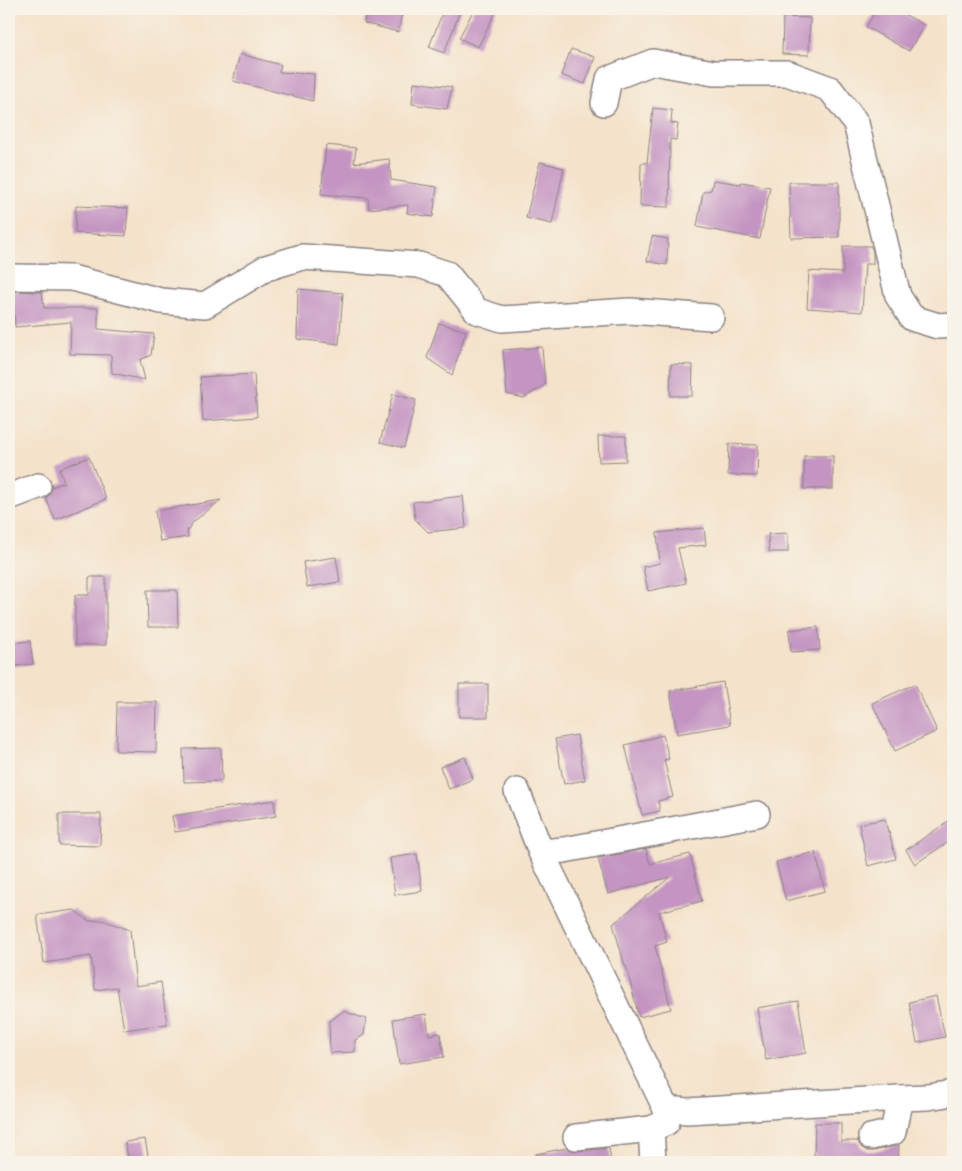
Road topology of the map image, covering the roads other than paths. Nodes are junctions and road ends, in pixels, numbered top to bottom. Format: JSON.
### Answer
{"nodes":[{"id":1,"x":604,"y":103,"type":"dead end"},
{"id":2,"x":9,"y":278,"type":"edge"},
{"id":3,"x":710,"y":317,"type":"dead end"},
{"id":4,"x":953,"y":325,"type":"edge"},
{"id":5,"x":38,"y":486,"type":"dead end"},
{"id":6,"x":9,"y":497,"type":"edge"},
{"id":7,"x":517,"y":791,"type":"dead end"},
{"id":8,"x":757,"y":814,"type":"dead end"},
{"id":9,"x":541,"y":852,"type":"junction"},
{"id":10,"x":953,"y":1093,"type":"edge"},
{"id":11,"x":900,"y":1098,"type":"junction"},
{"id":12,"x":666,"y":1109,"type":"junction"},
{"id":13,"x":651,"y":1129,"type":"junction"},
{"id":14,"x":576,"y":1137,"type":"dead end"},
{"id":15,"x":871,"y":1137,"type":"dead end"},
{"id":16,"x":653,"y":1162,"type":"edge"}],
"edges":[{"from":1,"to":4,"type":"street"},
{"from":2,"to":3,"type":"street"},
{"from":5,"to":6,"type":"street"},
{"from":7,"to":9,"type":"street"},
{"from":8,"to":9,"type":"street"},
{"from":9,"to":12,"type":"street"},
{"from":10,"to":11,"type":"street"},
{"from":11,"to":12,"type":"street"},
{"from":11,"to":15,"type":"street"},
{"from":12,"to":13,"type":"street"},
{"from":13,"to":14,"type":"street"},
{"from":13,"to":16,"type":"street"}]}
